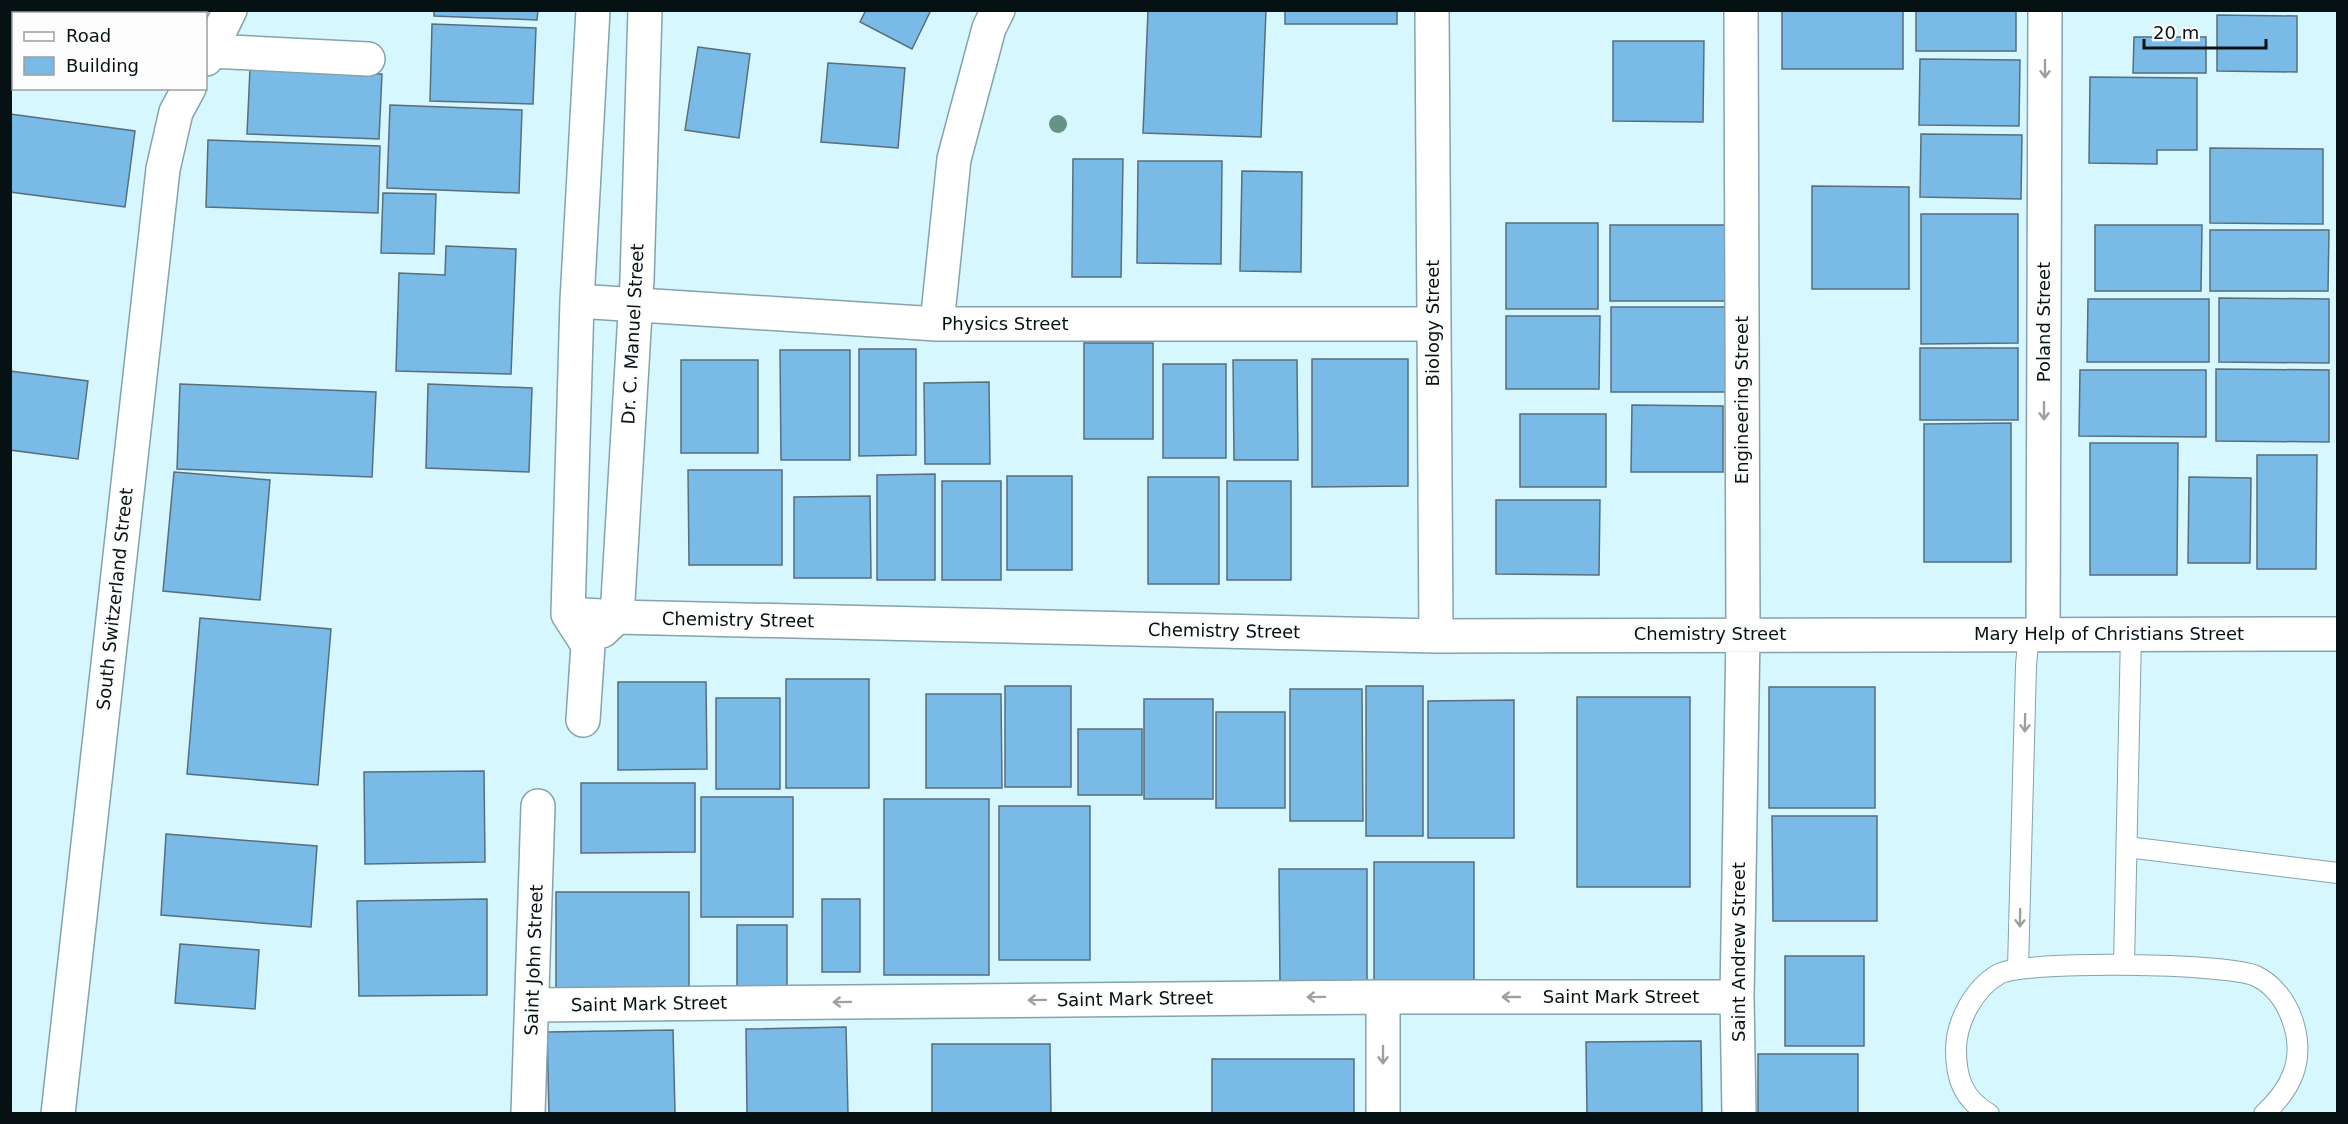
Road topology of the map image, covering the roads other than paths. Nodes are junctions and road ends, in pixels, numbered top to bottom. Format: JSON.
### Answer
{"nodes":[{"id":1,"x":230,"y":10,"type":"edge"},
{"id":2,"x":593,"y":10,"type":"edge"},
{"id":3,"x":645,"y":10,"type":"edge"},
{"id":4,"x":998,"y":10,"type":"edge"},
{"id":5,"x":1432,"y":10,"type":"edge"},
{"id":6,"x":1740,"y":10,"type":"edge"},
{"id":7,"x":2045,"y":10,"type":"edge"},
{"id":8,"x":208,"y":55,"type":"edge"},
{"id":9,"x":368,"y":59,"type":"dead end"},
{"id":10,"x":188,"y":90,"type":"edge"},
{"id":11,"x":577,"y":301,"type":"junction"},
{"id":12,"x":635,"y":305,"type":"junction"},
{"id":13,"x":937,"y":324,"type":"junction"},
{"id":14,"x":1432,"y":324,"type":"junction"},
{"id":15,"x":568,"y":614,"type":"junction"},
{"id":16,"x":617,"y":617,"type":"junction"},
{"id":17,"x":1743,"y":634,"type":"junction"},
{"id":18,"x":1881,"y":634,"type":"joint"},
{"id":19,"x":2131,"y":634,"type":"junction"},
{"id":20,"x":2337,"y":634,"type":"edge"},
{"id":21,"x":1436,"y":636,"type":"junction"},
{"id":22,"x":2033,"y":644,"type":"junction"},
{"id":23,"x":588,"y":645,"type":"junction"},
{"id":24,"x":583,"y":720,"type":"dead end"},
{"id":25,"x":1741,"y":790,"type":"joint"},
{"id":26,"x":538,"y":806,"type":"dead end"},
{"id":27,"x":2127,"y":847,"type":"junction"},
{"id":28,"x":2337,"y":873,"type":"edge"},
{"id":29,"x":2124,"y":965,"type":"junction"},
{"id":30,"x":2018,"y":968,"type":"junction"},
{"id":31,"x":1383,"y":997,"type":"junction"},
{"id":32,"x":1737,"y":997,"type":"junction"},
{"id":33,"x":533,"y":1005,"type":"junction"},
{"id":34,"x":2275,"y":1109,"type":"edge"},
{"id":35,"x":58,"y":1113,"type":"edge"},
{"id":36,"x":528,"y":1113,"type":"edge"},
{"id":37,"x":1383,"y":1113,"type":"edge"},
{"id":38,"x":1739,"y":1113,"type":"edge"},
{"id":39,"x":1989,"y":1113,"type":"edge"}],
"edges":[{"from":1,"to":8,"type":"street"},
{"from":2,"to":11,"type":"street"},
{"from":3,"to":12,"type":"street","name":"Dr. C. Manuel Street"},
{"from":4,"to":13,"type":"street"},
{"from":5,"to":14,"type":"street","name":"Biology Street"},
{"from":6,"to":17,"type":"street","name":"Engineering Street"},
{"from":7,"to":22,"type":"street","name":"Poland Street","one_way":true},
{"from":8,"to":9,"type":"street"},
{"from":10,"to":35,"type":"street","name":"South Switzerland Street"},
{"from":11,"to":12,"type":"street","name":"Physics Street"},
{"from":11,"to":15,"type":"street"},
{"from":12,"to":13,"type":"street","name":"Physics Street"},
{"from":12,"to":16,"type":"street","name":"Dr. C. Manuel Street"},
{"from":13,"to":14,"type":"street","name":"Physics Street"},
{"from":14,"to":21,"type":"street","name":"Biology Street"},
{"from":15,"to":16,"type":"street","name":"Chemistry Street"},
{"from":15,"to":23,"type":"street"},
{"from":16,"to":21,"type":"street","name":"Chemistry Street"},
{"from":16,"to":23,"type":"street"},
{"from":17,"to":18,"type":"street","name":"Chemistry Street"},
{"from":17,"to":21,"type":"street","name":"Chemistry Street"},
{"from":17,"to":25,"type":"street","name":"Engineering Street"},
{"from":18,"to":22,"type":"street","name":"Mary Help of Christians Street"},
{"from":19,"to":20,"type":"street","name":"Mary Help of Christians Street"},
{"from":19,"to":22,"type":"street","name":"Mary Help of Christians Street"},
{"from":19,"to":27,"type":"lane"},
{"from":22,"to":30,"type":"lane","one_way":true},
{"from":23,"to":24,"type":"street"},
{"from":25,"to":32,"type":"street","name":"Saint Andrew Street"},
{"from":26,"to":33,"type":"street","name":"Saint John Street"},
{"from":27,"to":28,"type":"lane"},
{"from":27,"to":29,"type":"lane"},
{"from":29,"to":30,"type":"lane"},
{"from":29,"to":34,"type":"lane"},
{"from":30,"to":39,"type":"lane"},
{"from":32,"to":31,"type":"street","name":"Saint Mark Street","one_way":true},
{"from":31,"to":33,"type":"street","name":"Saint Mark Street","one_way":true},
{"from":31,"to":37,"type":"street","one_way":true},
{"from":32,"to":38,"type":"street","name":"Saint Andrew Street"},
{"from":33,"to":36,"type":"street","name":"Saint John Street"}]}
